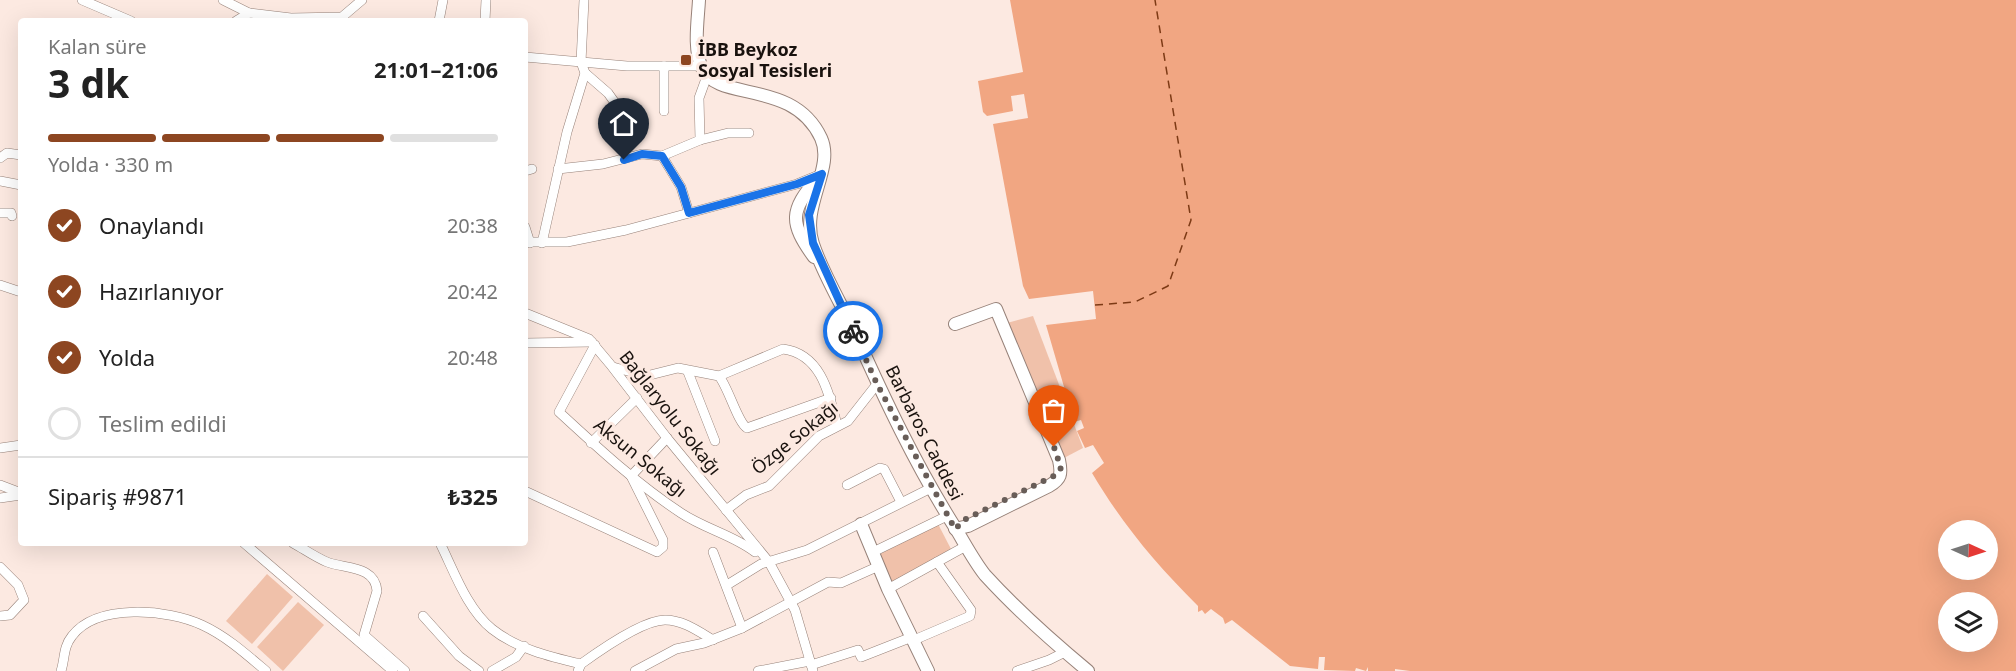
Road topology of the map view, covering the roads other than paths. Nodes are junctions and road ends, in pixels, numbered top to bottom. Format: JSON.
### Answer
{"nodes":[{"id":1,"x":82,"y":0,"type":"edge"},
{"id":2,"x":223,"y":0,"type":"edge"},
{"id":3,"x":362,"y":0,"type":"edge"},
{"id":4,"x":443,"y":0,"type":"edge"},
{"id":5,"x":486,"y":0,"type":"edge"},
{"id":6,"x":584,"y":0,"type":"edge"},
{"id":7,"x":699,"y":0,"type":"edge"},
{"id":8,"x":249,"y":13,"type":"junction"},
{"id":9,"x":124,"y":18,"type":"edge"},
{"id":10,"x":241,"y":18,"type":"edge"},
{"id":11,"x":440,"y":18,"type":"edge"},
{"id":12,"x":485,"y":18,"type":"edge"},
{"id":13,"x":528,"y":57,"type":"edge"},
{"id":14,"x":581,"y":62,"type":"junction"},
{"id":15,"x":664,"y":66,"type":"junction"},
{"id":16,"x":704,"y":71,"type":"junction"},
{"id":17,"x":585,"y":73,"type":"junction"},
{"id":18,"x":664,"y":111,"type":"dead end"},
{"id":19,"x":628,"y":122,"type":"dead end"},
{"id":20,"x":749,"y":133,"type":"dead end"},
{"id":21,"x":700,"y":140,"type":"junction"},
{"id":22,"x":18,"y":155,"type":"edge"},
{"id":23,"x":662,"y":156,"type":"junction"},
{"id":24,"x":0,"y":158,"type":"edge"},
{"id":25,"x":558,"y":168,"type":"junction"},
{"id":26,"x":822,"y":174,"type":"junction"},
{"id":27,"x":0,"y":181,"type":"edge"},
{"id":28,"x":18,"y":184,"type":"edge"},
{"id":29,"x":0,"y":213,"type":"edge"},
{"id":30,"x":689,"y":213,"type":"junction"},
{"id":31,"x":12,"y":216,"type":"dead end"},
{"id":32,"x":528,"y":242,"type":"edge"},
{"id":33,"x":542,"y":243,"type":"junction"},
{"id":34,"x":0,"y":285,"type":"edge"},
{"id":35,"x":18,"y":291,"type":"edge"},
{"id":36,"x":528,"y":314,"type":"edge"},
{"id":37,"x":955,"y":324,"type":"dead end"},
{"id":38,"x":528,"y":343,"type":"edge"},
{"id":39,"x":594,"y":344,"type":"junction"},
{"id":40,"x":612,"y":367,"type":"junction"},
{"id":41,"x":688,"y":372,"type":"junction"},
{"id":42,"x":719,"y":376,"type":"junction"},
{"id":43,"x":877,"y":384,"type":"junction"},
{"id":44,"x":637,"y":398,"type":"junction"},
{"id":45,"x":831,"y":398,"type":"junction"},
{"id":46,"x":837,"y":425,"type":"junction"},
{"id":47,"x":667,"y":438,"type":"junction"},
{"id":48,"x":715,"y":441,"type":"dead end"},
{"id":49,"x":591,"y":443,"type":"junction"},
{"id":50,"x":18,"y":445,"type":"edge"},
{"id":51,"x":0,"y":448,"type":"edge"},
{"id":52,"x":631,"y":476,"type":"junction"},
{"id":53,"x":0,"y":485,"type":"edge"},
{"id":54,"x":847,"y":485,"type":"dead end"},
{"id":55,"x":931,"y":488,"type":"junction"},
{"id":56,"x":528,"y":492,"type":"edge"},
{"id":57,"x":18,"y":493,"type":"edge"},
{"id":58,"x":18,"y":495,"type":"edge"},
{"id":59,"x":0,"y":498,"type":"edge"},
{"id":60,"x":901,"y":502,"type":"junction"},
{"id":61,"x":726,"y":510,"type":"junction"},
{"id":62,"x":947,"y":516,"type":"junction"},
{"id":63,"x":861,"y":524,"type":"junction"},
{"id":64,"x":955,"y":529,"type":"junction"},
{"id":65,"x":247,"y":546,"type":"edge"},
{"id":66,"x":298,"y":546,"type":"edge"},
{"id":67,"x":442,"y":546,"type":"edge"},
{"id":68,"x":966,"y":546,"type":"junction"},
{"id":69,"x":713,"y":552,"type":"dead end"},
{"id":70,"x":873,"y":552,"type":"junction"},
{"id":71,"x":769,"y":562,"type":"junction"},
{"id":72,"x":938,"y":562,"type":"junction"},
{"id":73,"x":879,"y":566,"type":"junction"},
{"id":74,"x":0,"y":567,"type":"edge"},
{"id":75,"x":726,"y":585,"type":"junction"},
{"id":76,"x":888,"y":589,"type":"junction"},
{"id":77,"x":790,"y":601,"type":"junction"},
{"id":78,"x":0,"y":616,"type":"edge"},
{"id":79,"x":423,"y":616,"type":"dead end"},
{"id":80,"x":742,"y":628,"type":"junction"},
{"id":81,"x":913,"y":638,"type":"junction"},
{"id":82,"x":713,"y":640,"type":"junction"},
{"id":83,"x":524,"y":646,"type":"junction"},
{"id":84,"x":1065,"y":652,"type":"junction"},
{"id":85,"x":811,"y":666,"type":"edge"},
{"id":86,"x":580,"y":667,"type":"edge"},
{"id":87,"x":61,"y":671,"type":"edge"},
{"id":88,"x":266,"y":671,"type":"edge"},
{"id":89,"x":393,"y":671,"type":"edge"},
{"id":90,"x":405,"y":671,"type":"edge"},
{"id":91,"x":479,"y":671,"type":"edge"},
{"id":92,"x":492,"y":671,"type":"edge"},
{"id":93,"x":635,"y":671,"type":"edge"},
{"id":94,"x":758,"y":671,"type":"edge"},
{"id":95,"x":928,"y":671,"type":"edge"},
{"id":96,"x":1017,"y":671,"type":"edge"},
{"id":97,"x":1088,"y":671,"type":"edge"}],
"edges":[{"from":1,"to":9,"type":"street"},
{"from":2,"to":8,"type":"street"},
{"from":3,"to":8,"type":"street"},
{"from":4,"to":11,"type":"street"},
{"from":5,"to":12,"type":"street"},
{"from":6,"to":14,"type":"street"},
{"from":7,"to":16,"type":"main road"},
{"from":8,"to":10,"type":"street"},
{"from":13,"to":14,"type":"street"},
{"from":14,"to":15,"type":"street"},
{"from":14,"to":17,"type":"street"},
{"from":15,"to":16,"type":"street"},
{"from":15,"to":18,"type":"street"},
{"from":16,"to":21,"type":"street"},
{"from":16,"to":26,"type":"main road"},
{"from":17,"to":19,"type":"street"},
{"from":17,"to":25,"type":"street"},
{"from":20,"to":21,"type":"street"},
{"from":21,"to":23,"type":"street"},
{"from":22,"to":24,"type":"street"},
{"from":23,"to":25,"type":"street"},
{"from":23,"to":30,"type":"street"},
{"from":25,"to":33,"type":"street"},
{"from":26,"to":30,"type":"street"},
{"from":26,"to":43,"type":"main road","name":"Barbaros Caddesi"},
{"from":27,"to":28,"type":"street"},
{"from":29,"to":31,"type":"street"},
{"from":30,"to":33,"type":"street"},
{"from":32,"to":33,"type":"street"},
{"from":34,"to":35,"type":"street"},
{"from":36,"to":39,"type":"street","name":"Bağlaryolu Sokağı"},
{"from":37,"to":64,"type":"main road"},
{"from":38,"to":39,"type":"street"},
{"from":39,"to":40,"type":"street","name":"Bağlaryolu Sokağı"},
{"from":39,"to":49,"type":"street","name":"Aksun Sokağı"},
{"from":40,"to":41,"type":"street"},
{"from":40,"to":44,"type":"street","name":"Bağlaryolu Sokağı"},
{"from":41,"to":42,"type":"street"},
{"from":41,"to":48,"type":"street"},
{"from":42,"to":45,"type":"street"},
{"from":42,"to":45,"type":"street"},
{"from":43,"to":46,"type":"street","name":"Özge Sokağı"},
{"from":43,"to":55,"type":"main road","name":"Barbaros Caddesi"},
{"from":44,"to":47,"type":"street","name":"Bağlaryolu Sokağı"},
{"from":44,"to":49,"type":"street"},
{"from":45,"to":46,"type":"street"},
{"from":46,"to":61,"type":"street","name":"Özge Sokağı"},
{"from":47,"to":52,"type":"street"},
{"from":47,"to":61,"type":"street","name":"Bağlaryolu Sokağı"},
{"from":49,"to":52,"type":"street","name":"Aksun Sokağı"},
{"from":50,"to":51,"type":"street"},
{"from":52,"to":56,"type":"street"},
{"from":52,"to":71,"type":"street","name":"Aksun Sokağı"},
{"from":53,"to":57,"type":"street"},
{"from":54,"to":60,"type":"street"},
{"from":55,"to":60,"type":"street"},
{"from":55,"to":62,"type":"main road","name":"Barbaros Caddesi"},
{"from":58,"to":59,"type":"street"},
{"from":60,"to":63,"type":"street"},
{"from":61,"to":71,"type":"street","name":"Bağlaryolu Sokağı"},
{"from":62,"to":64,"type":"main road","name":"Barbaros Caddesi"},
{"from":62,"to":70,"type":"street"},
{"from":63,"to":70,"type":"main road"},
{"from":63,"to":71,"type":"street"},
{"from":64,"to":68,"type":"main road","name":"Barbaros Caddesi"},
{"from":65,"to":89,"type":"street"},
{"from":66,"to":90,"type":"street"},
{"from":67,"to":83,"type":"street"},
{"from":68,"to":72,"type":"street"},
{"from":68,"to":84,"type":"main road","name":"Barbaros Caddesi"},
{"from":69,"to":75,"type":"street"},
{"from":70,"to":73,"type":"main road"},
{"from":71,"to":75,"type":"street"},
{"from":71,"to":77,"type":"street"},
{"from":72,"to":76,"type":"street"},
{"from":72,"to":81,"type":"street"},
{"from":73,"to":76,"type":"main road"},
{"from":73,"to":77,"type":"street"},
{"from":74,"to":78,"type":"street"},
{"from":75,"to":80,"type":"street"},
{"from":76,"to":81,"type":"main road"},
{"from":77,"to":80,"type":"street"},
{"from":77,"to":85,"type":"street"},
{"from":79,"to":91,"type":"street"},
{"from":80,"to":82,"type":"street"},
{"from":81,"to":85,"type":"street"},
{"from":81,"to":95,"type":"main road"},
{"from":82,"to":86,"type":"street"},
{"from":82,"to":93,"type":"street"},
{"from":83,"to":86,"type":"street"},
{"from":83,"to":92,"type":"street"},
{"from":84,"to":96,"type":"street"},
{"from":84,"to":97,"type":"main road","name":"Barbaros Caddesi"},
{"from":85,"to":94,"type":"street"},
{"from":87,"to":88,"type":"street"}]}
